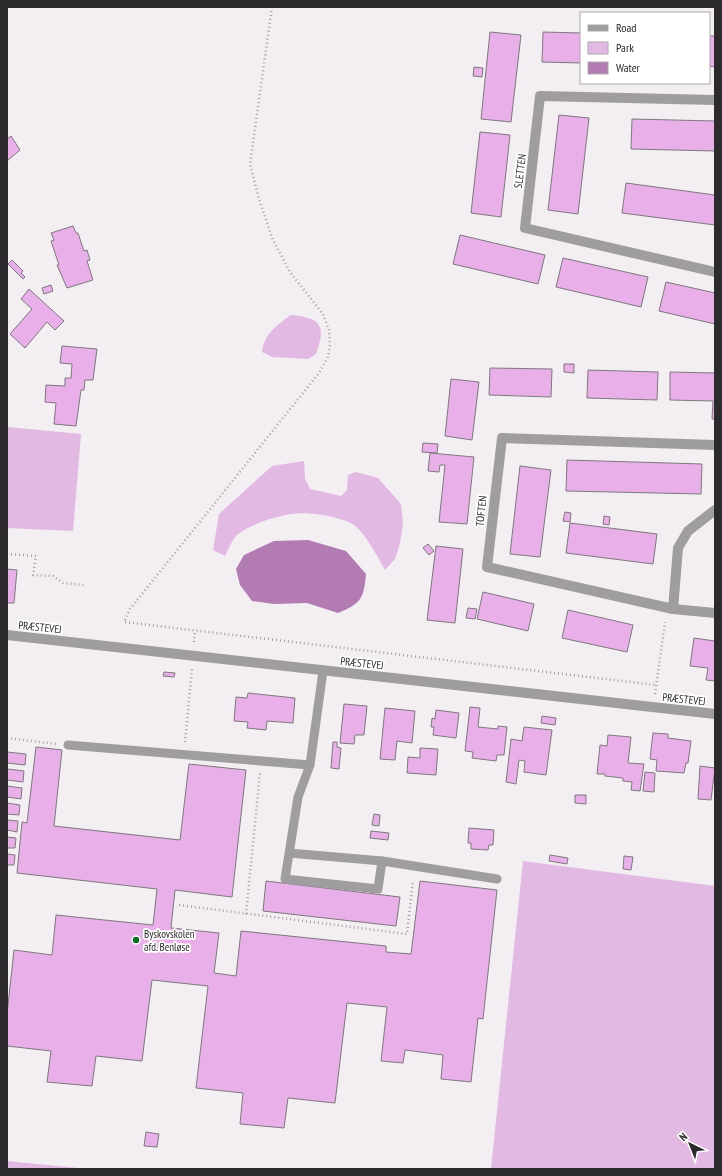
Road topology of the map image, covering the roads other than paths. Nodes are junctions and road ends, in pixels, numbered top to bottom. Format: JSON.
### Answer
{"nodes":[{"id":1,"x":715,"y":100,"type":"edge"},
{"id":2,"x":715,"y":272,"type":"edge"},
{"id":3,"x":715,"y":445,"type":"edge"},
{"id":4,"x":715,"y":510,"type":"edge"},
{"id":5,"x":673,"y":609,"type":"junction"},
{"id":6,"x":715,"y":613,"type":"edge"},
{"id":7,"x":7,"y":635,"type":"edge"},
{"id":8,"x":323,"y":671,"type":"junction"},
{"id":9,"x":715,"y":714,"type":"edge"},
{"id":10,"x":68,"y":745,"type":"road end"},
{"id":11,"x":310,"y":765,"type":"junction"},
{"id":12,"x":289,"y":853,"type":"junction"},
{"id":13,"x":382,"y":861,"type":"junction"},
{"id":14,"x":497,"y":879,"type":"dead end"}],
"edges":[{"from":1,"to":2,"type":"street","name":"SLETTEN"},
{"from":3,"to":5,"type":"street","name":"TOFTEN"},
{"from":4,"to":5,"type":"street"},
{"from":5,"to":6,"type":"street","name":"TOFTEN"},
{"from":7,"to":8,"type":"street","name":"PRÆSTEVEJ"},
{"from":8,"to":9,"type":"street","name":"PRÆSTEVEJ"},
{"from":8,"to":11,"type":"lane"},
{"from":10,"to":11,"type":"lane"},
{"from":11,"to":12,"type":"lane"},
{"from":12,"to":13,"type":"lane"},
{"from":12,"to":13,"type":"lane"},
{"from":13,"to":14,"type":"lane"}]}
